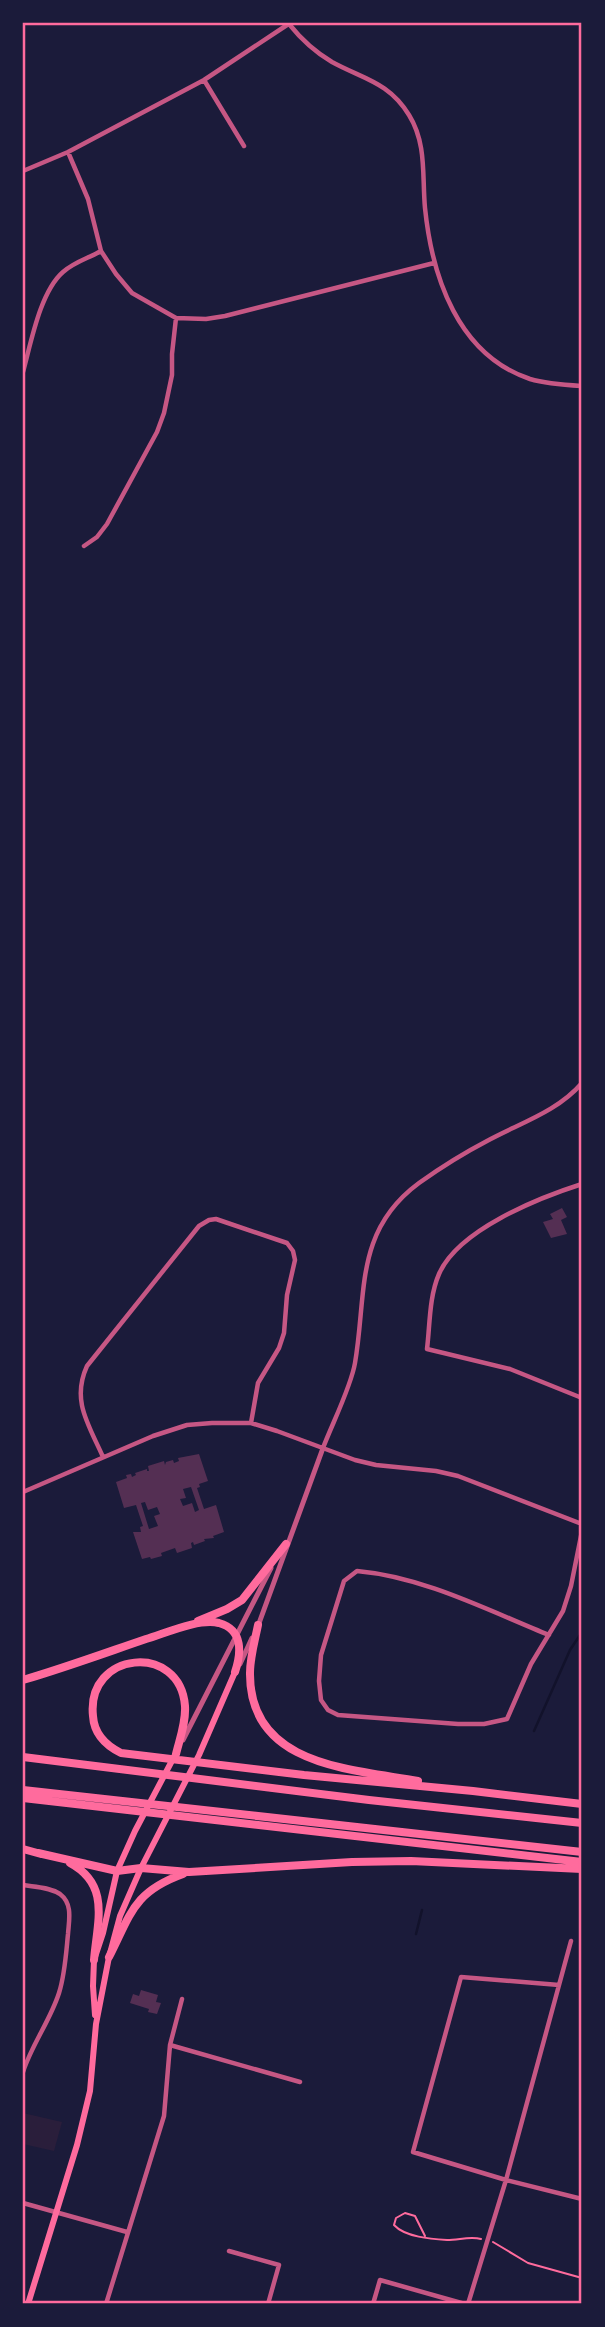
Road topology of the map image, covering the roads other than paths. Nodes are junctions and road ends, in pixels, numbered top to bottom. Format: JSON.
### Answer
{"nodes":[{"id":1,"x":289,"y":23,"type":"edge"},
{"id":2,"x":204,"y":80,"type":"junction"},
{"id":3,"x":244,"y":146,"type":"dead end"},
{"id":4,"x":68,"y":152,"type":"junction"},
{"id":5,"x":23,"y":171,"type":"edge"},
{"id":6,"x":102,"y":251,"type":"junction"},
{"id":7,"x":434,"y":263,"type":"junction"},
{"id":8,"x":176,"y":318,"type":"junction"},
{"id":9,"x":23,"y":372,"type":"edge"},
{"id":10,"x":582,"y":386,"type":"edge"},
{"id":11,"x":84,"y":546,"type":"dead end"},
{"id":12,"x":582,"y":1083,"type":"edge"},
{"id":13,"x":582,"y":1184,"type":"edge"},
{"id":14,"x":582,"y":1398,"type":"edge"},
{"id":15,"x":251,"y":1423,"type":"junction"},
{"id":16,"x":323,"y":1448,"type":"junction"},
{"id":17,"x":103,"y":1457,"type":"junction"},
{"id":18,"x":23,"y":1492,"type":"edge"},
{"id":19,"x":582,"y":1524,"type":"edge"},
{"id":20,"x":582,"y":1531,"type":"edge"},
{"id":21,"x":286,"y":1544,"type":"junction"},
{"id":22,"x":258,"y":1625,"type":"junction"},
{"id":23,"x":181,"y":1628,"type":"junction"},
{"id":24,"x":236,"y":1635,"type":"junction"},
{"id":25,"x":549,"y":1635,"type":"junction"},
{"id":26,"x":235,"y":1672,"type":"junction"},
{"id":27,"x":23,"y":1680,"type":"edge"},
{"id":28,"x":176,"y":1754,"type":"junction"},
{"id":29,"x":23,"y":1757,"type":"edge"},
{"id":30,"x":23,"y":1790,"type":"edge"},
{"id":31,"x":473,"y":1791,"type":"junction"},
{"id":32,"x":23,"y":1798,"type":"edge"},
{"id":33,"x":582,"y":1804,"type":"edge"},
{"id":34,"x":127,"y":1806,"type":"junction"},
{"id":35,"x":189,"y":1812,"type":"junction"},
{"id":36,"x":582,"y":1823,"type":"edge"},
{"id":37,"x":23,"y":1849,"type":"edge"},
{"id":38,"x":582,"y":1852,"type":"edge"},
{"id":39,"x":38,"y":1853,"type":"junction"},
{"id":40,"x":582,"y":1861,"type":"edge"},
{"id":41,"x":141,"y":1868,"type":"junction"},
{"id":42,"x":582,"y":1869,"type":"edge"},
{"id":43,"x":117,"y":1871,"type":"junction"},
{"id":44,"x":189,"y":1872,"type":"junction"},
{"id":45,"x":23,"y":1885,"type":"edge"},
{"id":46,"x":571,"y":1941,"type":"dead end"},
{"id":47,"x":109,"y":1957,"type":"junction"},
{"id":48,"x":94,"y":1960,"type":"junction"},
{"id":49,"x":559,"y":1985,"type":"junction"},
{"id":50,"x":182,"y":1999,"type":"dead end"},
{"id":51,"x":96,"y":2024,"type":"junction"},
{"id":52,"x":170,"y":2045,"type":"junction"},
{"id":53,"x":23,"y":2072,"type":"edge"},
{"id":54,"x":299,"y":2082,"type":"dead end"},
{"id":55,"x":506,"y":2180,"type":"junction"},
{"id":56,"x":582,"y":2199,"type":"edge"},
{"id":57,"x":23,"y":2203,"type":"edge"},
{"id":58,"x":57,"y":2213,"type":"junction"},
{"id":59,"x":127,"y":2232,"type":"junction"},
{"id":60,"x":229,"y":2251,"type":"dead end"},
{"id":61,"x":28,"y":2304,"type":"edge"},
{"id":62,"x":106,"y":2304,"type":"edge"},
{"id":63,"x":268,"y":2304,"type":"edge"},
{"id":64,"x":373,"y":2304,"type":"edge"},
{"id":65,"x":466,"y":2304,"type":"edge"}],
"edges":[{"from":1,"to":2,"type":"street"},
{"from":1,"to":7,"type":"street"},
{"from":2,"to":3,"type":"street"},
{"from":2,"to":4,"type":"street"},
{"from":4,"to":5,"type":"street"},
{"from":4,"to":6,"type":"street"},
{"from":6,"to":8,"type":"street"},
{"from":6,"to":9,"type":"street"},
{"from":7,"to":8,"type":"street"},
{"from":7,"to":10,"type":"street"},
{"from":8,"to":11,"type":"street"},
{"from":12,"to":16,"type":"street"},
{"from":13,"to":14,"type":"street"},
{"from":15,"to":16,"type":"street"},
{"from":15,"to":17,"type":"street"},
{"from":15,"to":17,"type":"street"},
{"from":16,"to":19,"type":"street"},
{"from":16,"to":21,"type":"street"},
{"from":17,"to":18,"type":"street"},
{"from":20,"to":25,"type":"street"},
{"from":21,"to":22,"type":"street"},
{"from":21,"to":23,"type":"highway"},
{"from":21,"to":24,"type":"street"},
{"from":22,"to":26,"type":"street"},
{"from":22,"to":31,"type":"highway"},
{"from":23,"to":24,"type":"highway"},
{"from":23,"to":27,"type":"highway"},
{"from":24,"to":26,"type":"highway"},
{"from":24,"to":28,"type":"street"},
{"from":25,"to":25,"type":"street"},
{"from":26,"to":41,"type":"main road"},
{"from":28,"to":31,"type":"highway"},
{"from":28,"to":43,"type":"main road"},
{"from":29,"to":36,"type":"highway"},
{"from":30,"to":34,"type":"highway"},
{"from":31,"to":33,"type":"highway"},
{"from":32,"to":34,"type":"highway"},
{"from":34,"to":35,"type":"highway"},
{"from":35,"to":38,"type":"highway"},
{"from":35,"to":40,"type":"highway"},
{"from":37,"to":39,"type":"highway"},
{"from":39,"to":43,"type":"highway"},
{"from":39,"to":48,"type":"highway"},
{"from":41,"to":43,"type":"highway"},
{"from":41,"to":44,"type":"highway"},
{"from":41,"to":47,"type":"main road"},
{"from":42,"to":44,"type":"highway"},
{"from":43,"to":48,"type":"main road"},
{"from":44,"to":47,"type":"highway"},
{"from":45,"to":53,"type":"street"},
{"from":46,"to":49,"type":"street"},
{"from":47,"to":51,"type":"main road"},
{"from":48,"to":51,"type":"main road"},
{"from":49,"to":55,"type":"street"},
{"from":49,"to":55,"type":"street"},
{"from":50,"to":52,"type":"street"},
{"from":51,"to":58,"type":"main road"},
{"from":52,"to":54,"type":"street"},
{"from":52,"to":59,"type":"street"},
{"from":55,"to":56,"type":"street"},
{"from":55,"to":65,"type":"street"},
{"from":57,"to":58,"type":"street"},
{"from":58,"to":59,"type":"street"},
{"from":58,"to":61,"type":"main road"},
{"from":59,"to":62,"type":"street"},
{"from":60,"to":63,"type":"street"},
{"from":64,"to":65,"type":"street"}]}
